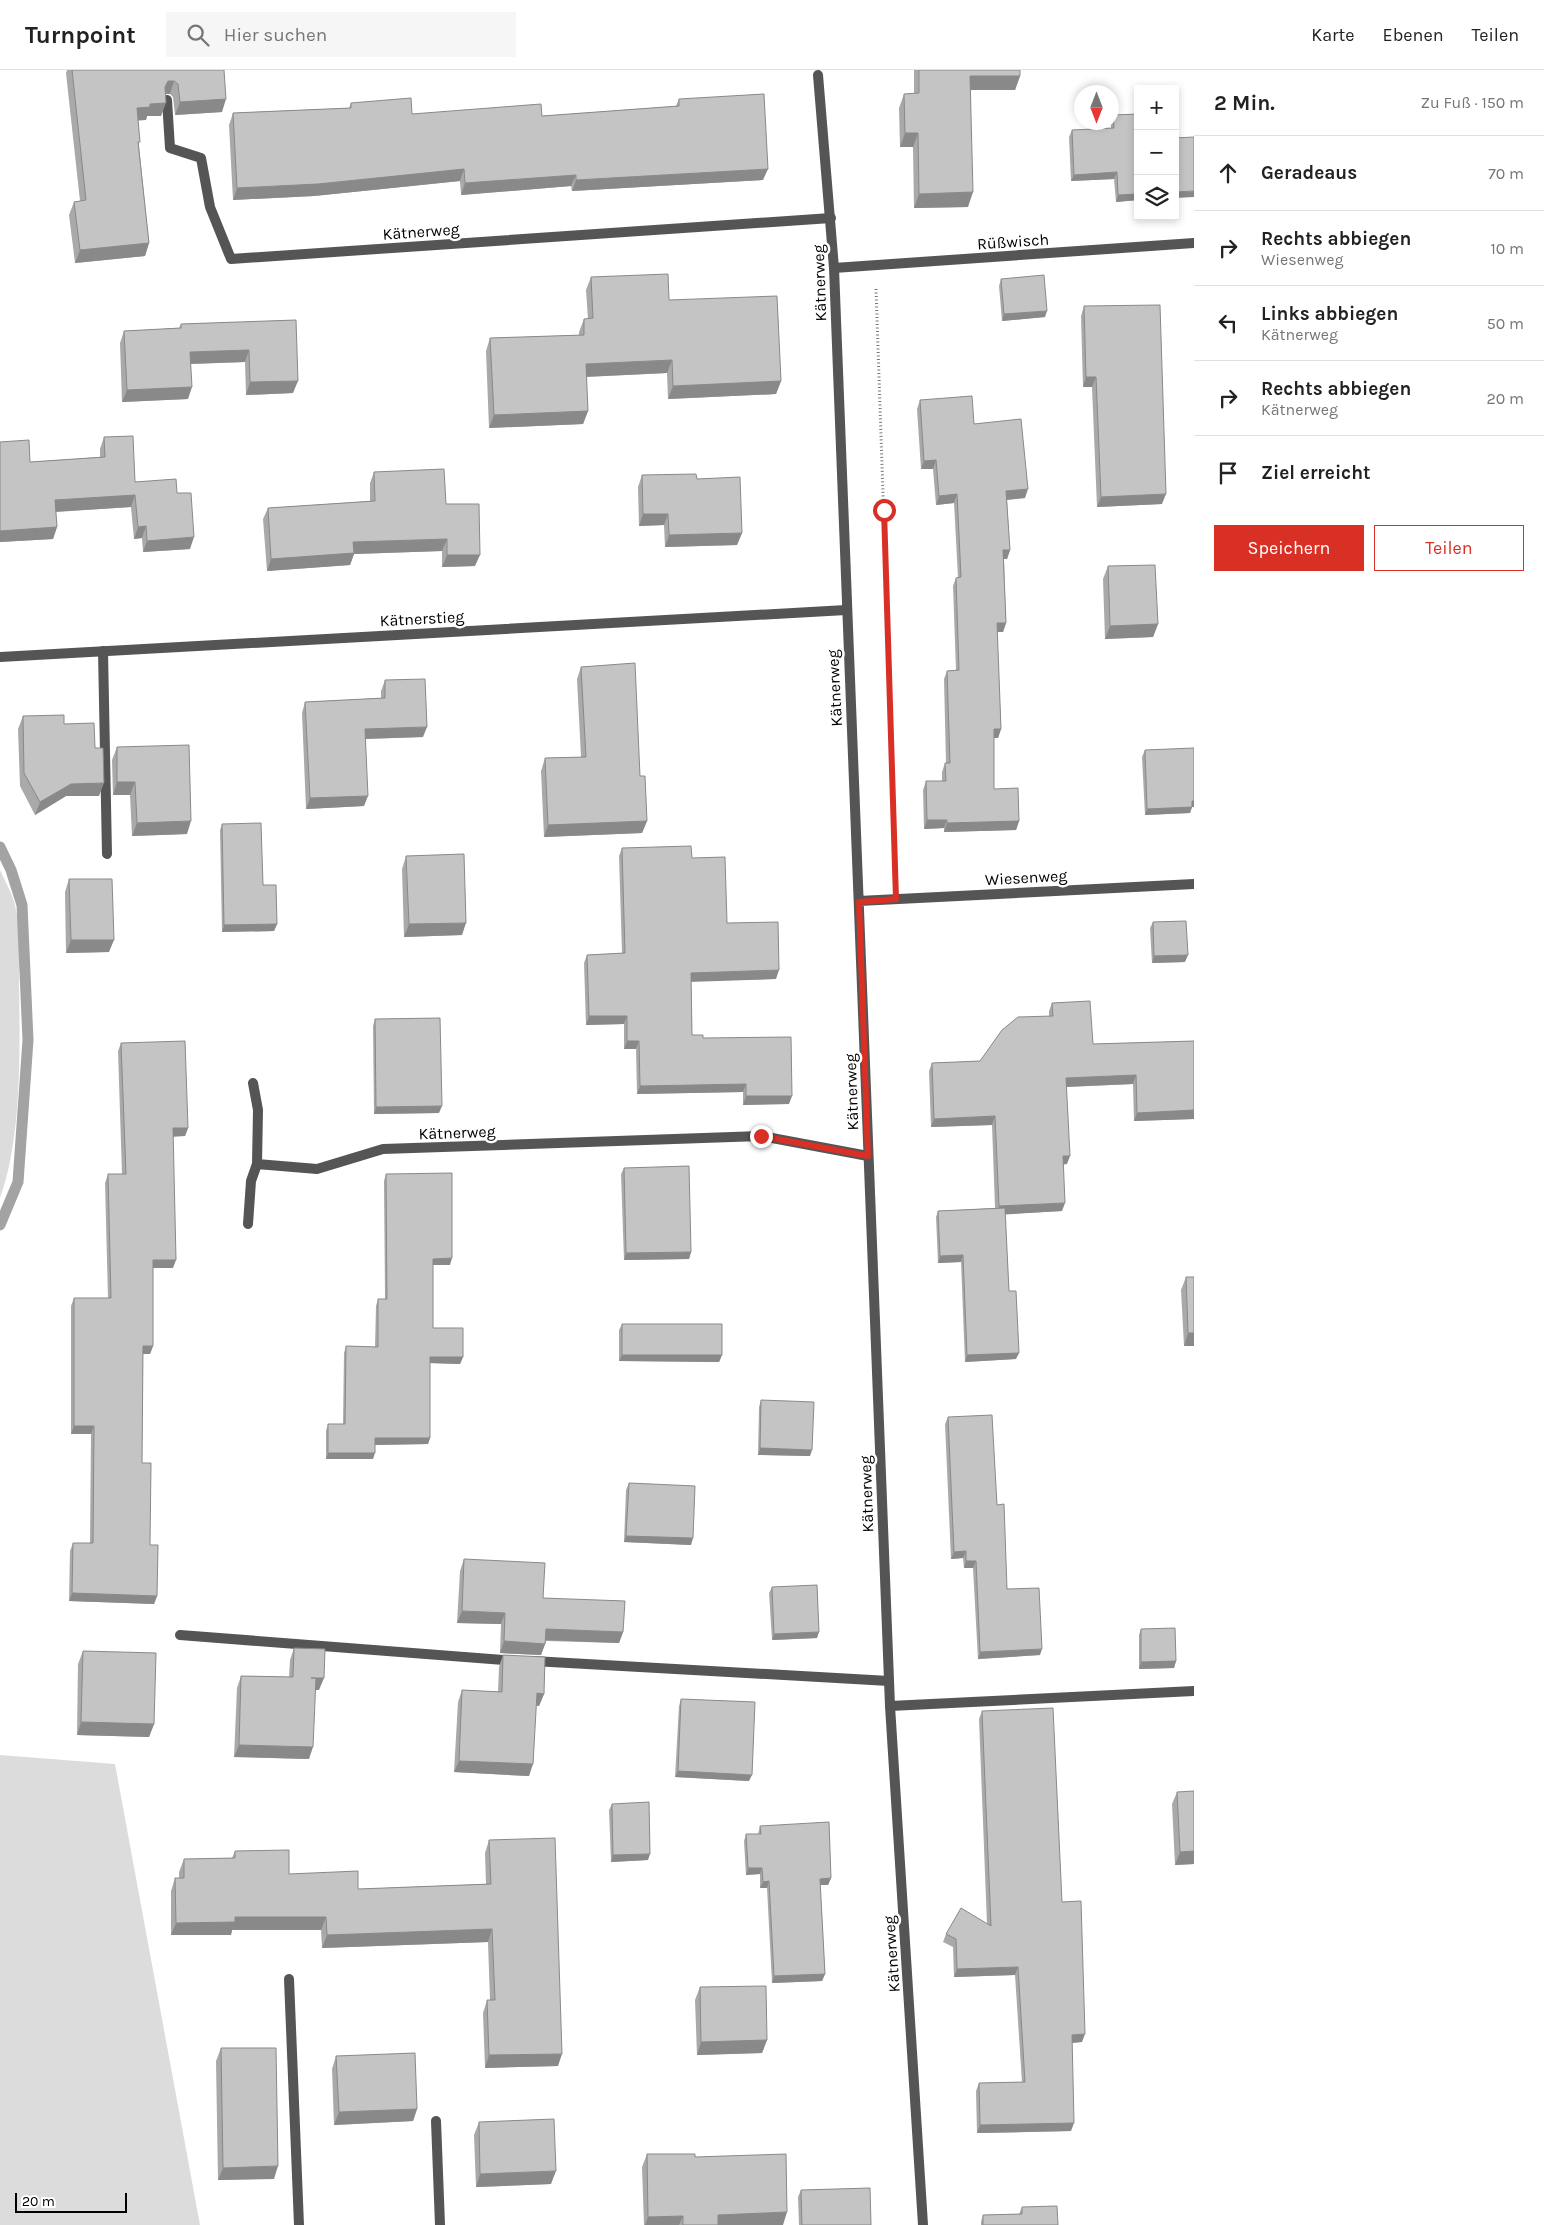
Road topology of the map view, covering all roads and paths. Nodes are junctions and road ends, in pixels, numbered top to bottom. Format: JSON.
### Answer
{"nodes":[{"id":1,"x":818,"y":74,"type":"dead end"},
{"id":2,"x":167,"y":100,"type":"edge"},
{"id":3,"x":831,"y":218,"type":"junction"},
{"id":4,"x":1194,"y":243,"type":"edge"},
{"id":5,"x":875,"y":266,"type":"junction"},
{"id":6,"x":834,"y":268,"type":"junction"},
{"id":7,"x":846,"y":610,"type":"junction"},
{"id":8,"x":103,"y":651,"type":"junction"},
{"id":9,"x":0,"y":656,"type":"edge"},
{"id":10,"x":107,"y":854,"type":"dead end"},
{"id":11,"x":1194,"y":884,"type":"edge"},
{"id":12,"x":896,"y":899,"type":"junction"},
{"id":13,"x":859,"y":902,"type":"junction"},
{"id":14,"x":253,"y":1082,"type":"dead end"},
{"id":15,"x":868,"y":1156,"type":"junction"},
{"id":16,"x":258,"y":1164,"type":"junction"},
{"id":17,"x":248,"y":1224,"type":"dead end"},
{"id":18,"x":180,"y":1635,"type":"dead end"},
{"id":19,"x":889,"y":1681,"type":"junction"},
{"id":20,"x":1194,"y":1691,"type":"edge"},
{"id":21,"x":890,"y":1706,"type":"junction"},
{"id":22,"x":289,"y":1979,"type":"dead end"},
{"id":23,"x":436,"y":2121,"type":"dead end"},
{"id":24,"x":299,"y":2225,"type":"edge"},
{"id":25,"x":440,"y":2225,"type":"edge"},
{"id":26,"x":923,"y":2225,"type":"edge"}],
"edges":[{"from":1,"to":3,"type":"street","name":"Kätnerweg"},
{"from":2,"to":3,"type":"street","name":"Kätnerweg"},
{"from":3,"to":6,"type":"street","name":"Kätnerweg"},
{"from":4,"to":5,"type":"street","name":"Rüßwisch"},
{"from":5,"to":6,"type":"street","name":"Rüßwisch"},
{"from":5,"to":12,"type":"path"},
{"from":6,"to":7,"type":"street","name":"Kätnerweg"},
{"from":7,"to":8,"type":"street","name":"Kätnerstieg"},
{"from":7,"to":13,"type":"street","name":"Kätnerweg"},
{"from":8,"to":9,"type":"street","name":"Kätnerstieg"},
{"from":8,"to":10,"type":"street"},
{"from":11,"to":12,"type":"street","name":"Wiesenweg"},
{"from":12,"to":13,"type":"street","name":"Wiesenweg"},
{"from":13,"to":15,"type":"street","name":"Kätnerweg"},
{"from":14,"to":16,"type":"street"},
{"from":15,"to":16,"type":"street","name":"Kätnerweg"},
{"from":15,"to":19,"type":"street","name":"Kätnerweg"},
{"from":16,"to":17,"type":"street"},
{"from":18,"to":19,"type":"street"},
{"from":19,"to":21,"type":"street","name":"Kätnerweg"},
{"from":20,"to":21,"type":"street"},
{"from":21,"to":26,"type":"street","name":"Kätnerweg"},
{"from":22,"to":24,"type":"street"},
{"from":23,"to":25,"type":"street"}]}
